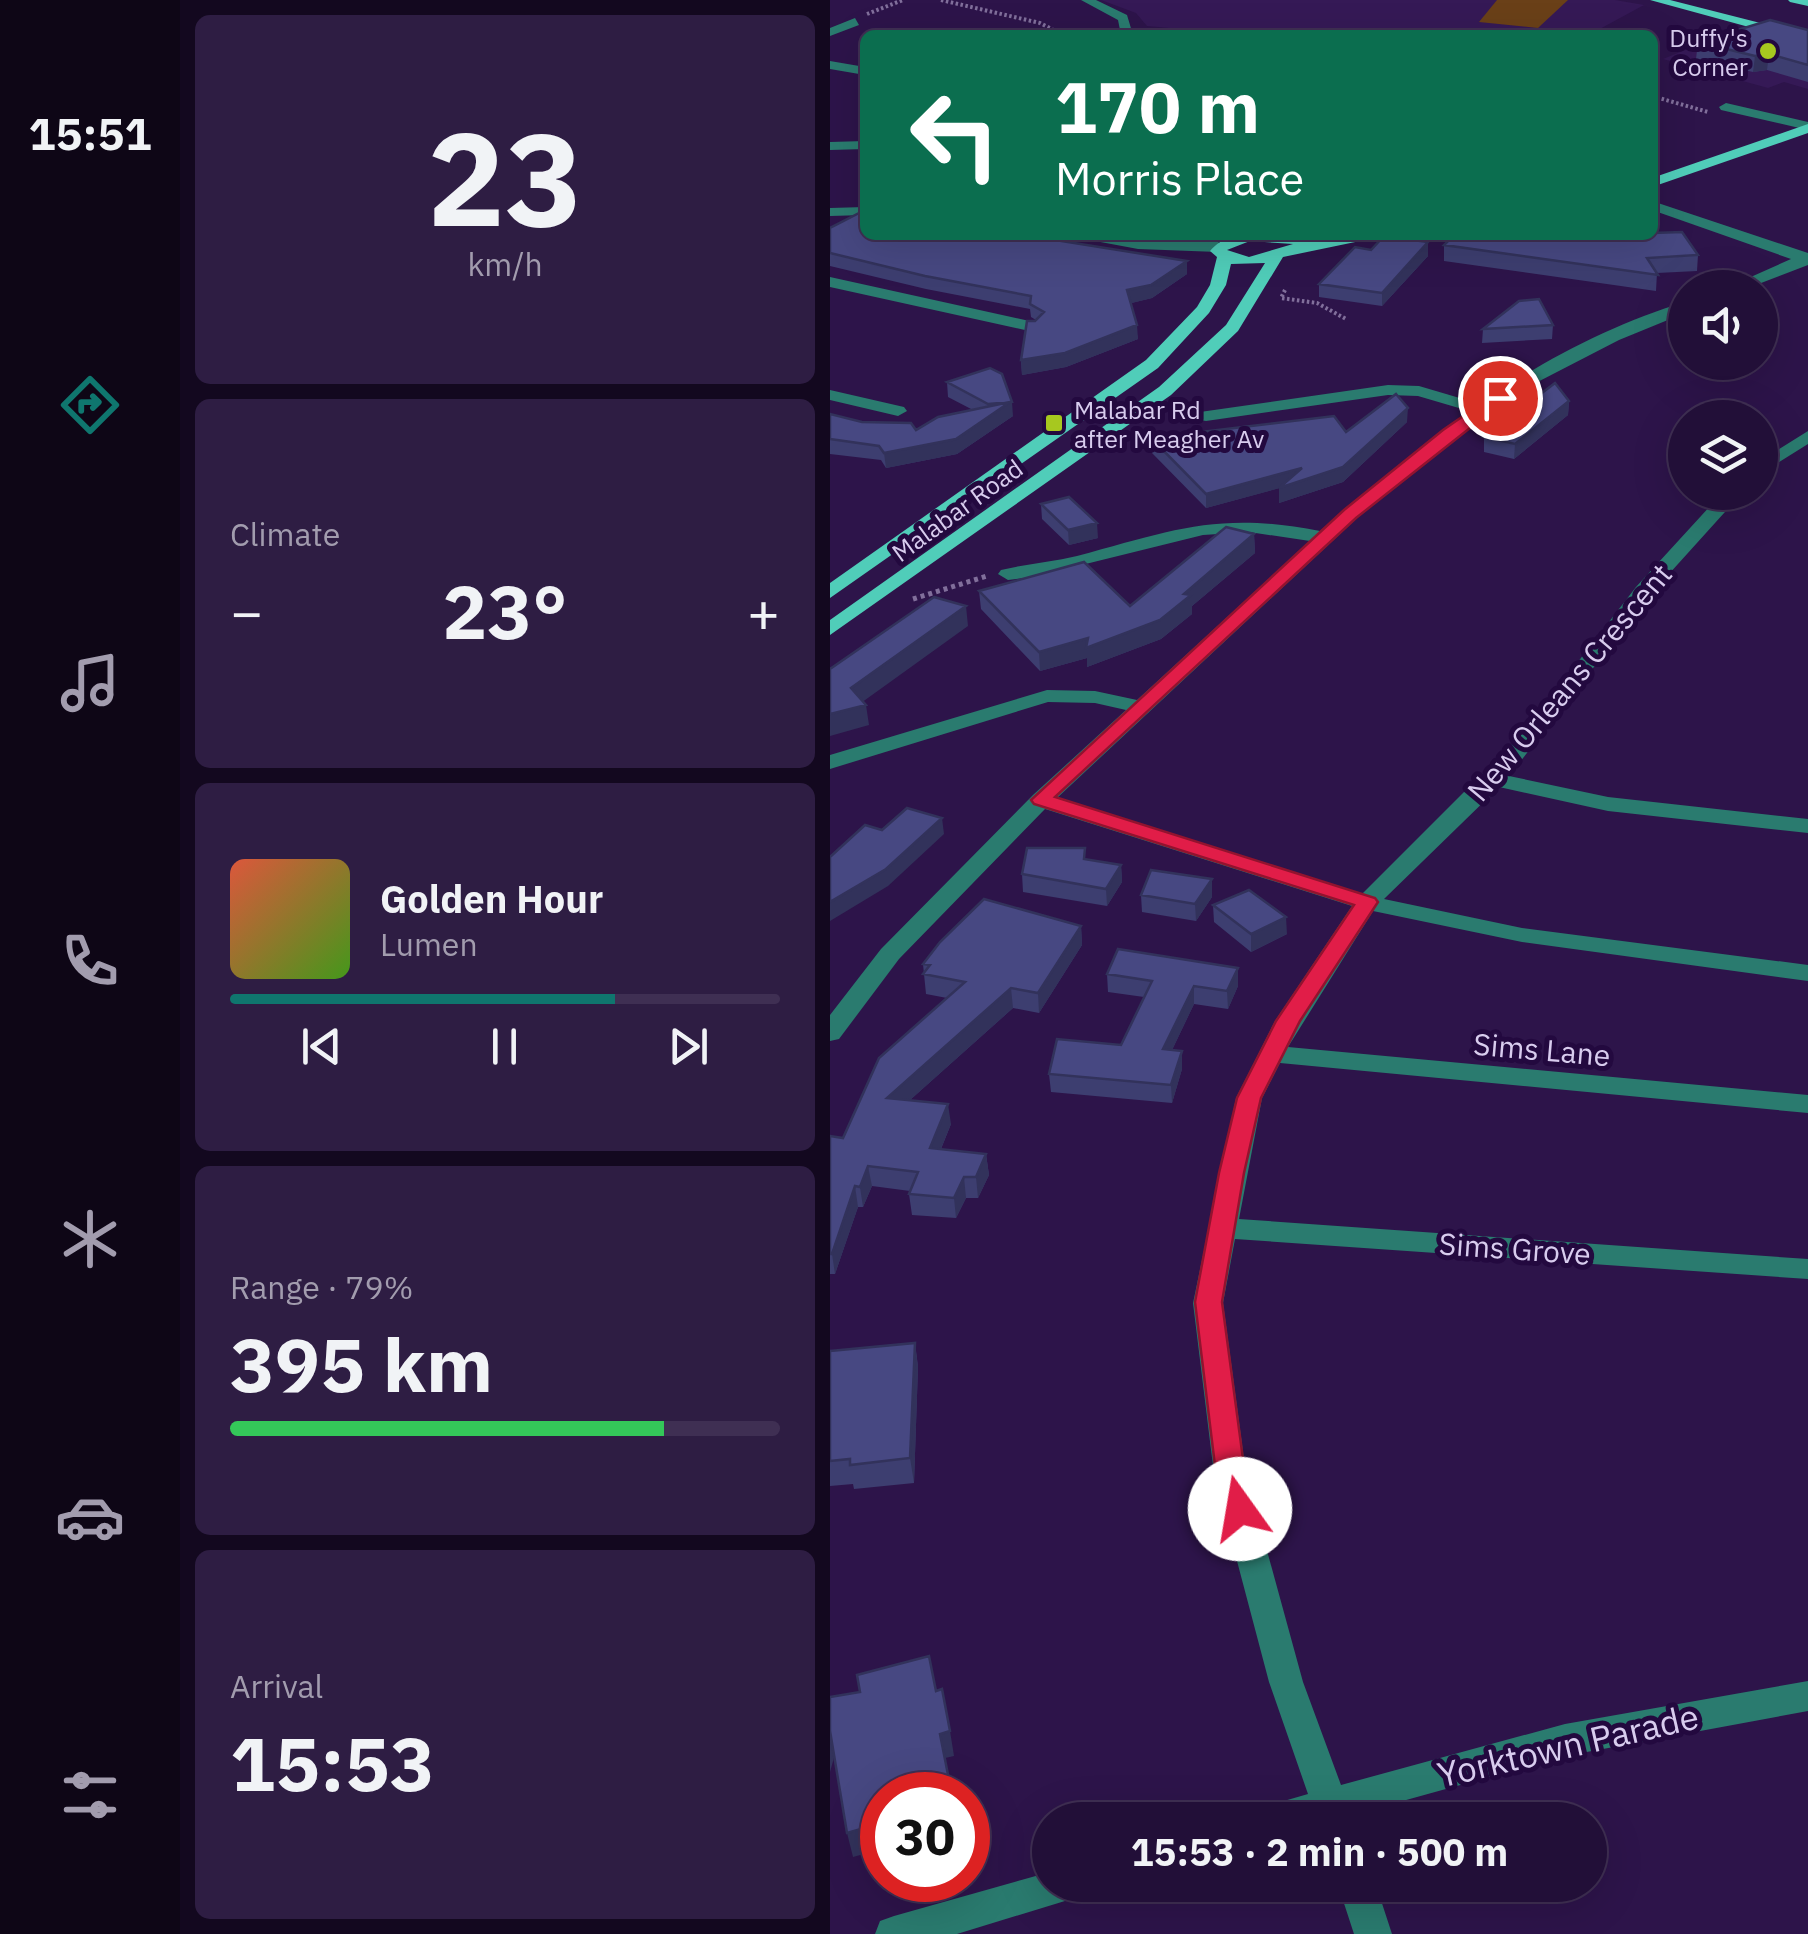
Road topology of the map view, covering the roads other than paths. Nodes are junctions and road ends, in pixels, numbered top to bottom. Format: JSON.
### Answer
{"nodes":[{"id":1,"x":1087,"y":0,"type":"edge"},
{"id":2,"x":1656,"y":0,"type":"edge"},
{"id":3,"x":1794,"y":0,"type":"edge"},
{"id":4,"x":1808,"y":4,"type":"edge"},
{"id":5,"x":852,"y":23,"type":"road end"},
{"id":6,"x":1127,"y":30,"type":"edge"},
{"id":7,"x":830,"y":32,"type":"edge"},
{"id":8,"x":1808,"y":39,"type":"edge"},
{"id":9,"x":830,"y":65,"type":"edge"},
{"id":10,"x":860,"y":69,"type":"edge"},
{"id":11,"x":1726,"y":107,"type":"dead end"},
{"id":12,"x":1808,"y":127,"type":"edge"},
{"id":13,"x":830,"y":136,"type":"edge"},
{"id":14,"x":859,"y":145,"type":"edge"},
{"id":15,"x":830,"y":146,"type":"edge"},
{"id":16,"x":1658,"y":181,"type":"edge"},
{"id":17,"x":1658,"y":208,"type":"edge"},
{"id":18,"x":860,"y":211,"type":"edge"},
{"id":19,"x":831,"y":214,"type":"edge"},
{"id":20,"x":1104,"y":240,"type":"edge"},
{"id":21,"x":1235,"y":240,"type":"edge"},
{"id":22,"x":1250,"y":240,"type":"edge"},
{"id":23,"x":1343,"y":240,"type":"edge"},
{"id":24,"x":1275,"y":244,"type":"edge"},
{"id":25,"x":1222,"y":252,"type":"junction"},
{"id":26,"x":1807,"y":259,"type":"edge"},
{"id":27,"x":1778,"y":270,"type":"edge"},
{"id":28,"x":830,"y":282,"type":"edge"},
{"id":29,"x":1668,"y":314,"type":"edge"},
{"id":30,"x":1034,"y":327,"type":"edge"},
{"id":31,"x":830,"y":395,"type":"edge"},
{"id":32,"x":1482,"y":410,"type":"junction"},
{"id":33,"x":898,"y":412,"type":"dead end"},
{"id":34,"x":1206,"y":416,"type":"dead end"},
{"id":35,"x":1808,"y":436,"type":"edge"},
{"id":36,"x":1778,"y":457,"type":"edge"},
{"id":37,"x":1717,"y":510,"type":"edge"},
{"id":38,"x":1326,"y":538,"type":"junction"},
{"id":39,"x":1008,"y":574,"type":"road end"},
{"id":40,"x":830,"y":592,"type":"edge"},
{"id":41,"x":830,"y":629,"type":"edge"},
{"id":42,"x":1142,"y":707,"type":"junction"},
{"id":43,"x":830,"y":762,"type":"edge"},
{"id":44,"x":1494,"y":779,"type":"junction"},
{"id":45,"x":1041,"y":800,"type":"junction"},
{"id":46,"x":1808,"y":826,"type":"edge"},
{"id":47,"x":1367,"y":902,"type":"junction"},
{"id":48,"x":1808,"y":973,"type":"edge"},
{"id":49,"x":833,"y":1024,"type":"edge"},
{"id":50,"x":1272,"y":1054,"type":"junction"},
{"id":51,"x":1808,"y":1104,"type":"edge"},
{"id":52,"x":1222,"y":1228,"type":"junction"},
{"id":53,"x":1808,"y":1269,"type":"edge"},
{"id":54,"x":1808,"y":1696,"type":"edge"},
{"id":55,"x":1330,"y":1802,"type":"edge"},
{"id":56,"x":1362,"y":1802,"type":"edge"},
{"id":57,"x":1032,"y":1894,"type":"edge"},
{"id":58,"x":1363,"y":1902,"type":"edge"},
{"id":59,"x":894,"y":1934,"type":"edge"},
{"id":60,"x":1373,"y":1934,"type":"edge"}],
"edges":[{"from":1,"to":6,"type":"street"},
{"from":2,"to":8,"type":"main road"},
{"from":3,"to":4,"type":"main road"},
{"from":5,"to":7,"type":"street"},
{"from":9,"to":10,"type":"street"},
{"from":11,"to":12,"type":"street"},
{"from":12,"to":16,"type":"main road"},
{"from":13,"to":14,"type":"street"},
{"from":14,"to":15,"type":"street"},
{"from":17,"to":26,"type":"street"},
{"from":18,"to":19,"type":"street"},
{"from":20,"to":25,"type":"street"},
{"from":21,"to":25,"type":"main road"},
{"from":22,"to":24,"type":"main road"},
{"from":23,"to":24,"type":"main road"},
{"from":24,"to":25,"type":"main road"},
{"from":24,"to":41,"type":"main road","name":"Malabar Road"},
{"from":25,"to":40,"type":"main road","name":"Malabar Road"},
{"from":26,"to":27,"type":"street"},
{"from":28,"to":30,"type":"street"},
{"from":29,"to":32,"type":"street"},
{"from":31,"to":33,"type":"street"},
{"from":32,"to":34,"type":"street"},
{"from":32,"to":38,"type":"street"},
{"from":35,"to":36,"type":"street"},
{"from":37,"to":44,"type":"street","name":"New Orleans Crescent"},
{"from":38,"to":39,"type":"street"},
{"from":38,"to":42,"type":"street"},
{"from":42,"to":43,"type":"street"},
{"from":42,"to":45,"type":"street"},
{"from":44,"to":46,"type":"street"},
{"from":44,"to":47,"type":"street","name":"New Orleans Crescent"},
{"from":45,"to":47,"type":"street"},
{"from":45,"to":49,"type":"street"},
{"from":47,"to":48,"type":"street"},
{"from":47,"to":50,"type":"street","name":"New Orleans Crescent"},
{"from":50,"to":51,"type":"street","name":"Sims Lane"},
{"from":50,"to":52,"type":"street","name":"New Orleans Crescent"},
{"from":52,"to":53,"type":"street","name":"Sims Grove"},
{"from":52,"to":55,"type":"street","name":"New Orleans Crescent"},
{"from":54,"to":56,"type":"street","name":"Yorktown Parade"},
{"from":57,"to":59,"type":"street"},
{"from":58,"to":60,"type":"street"}]}
